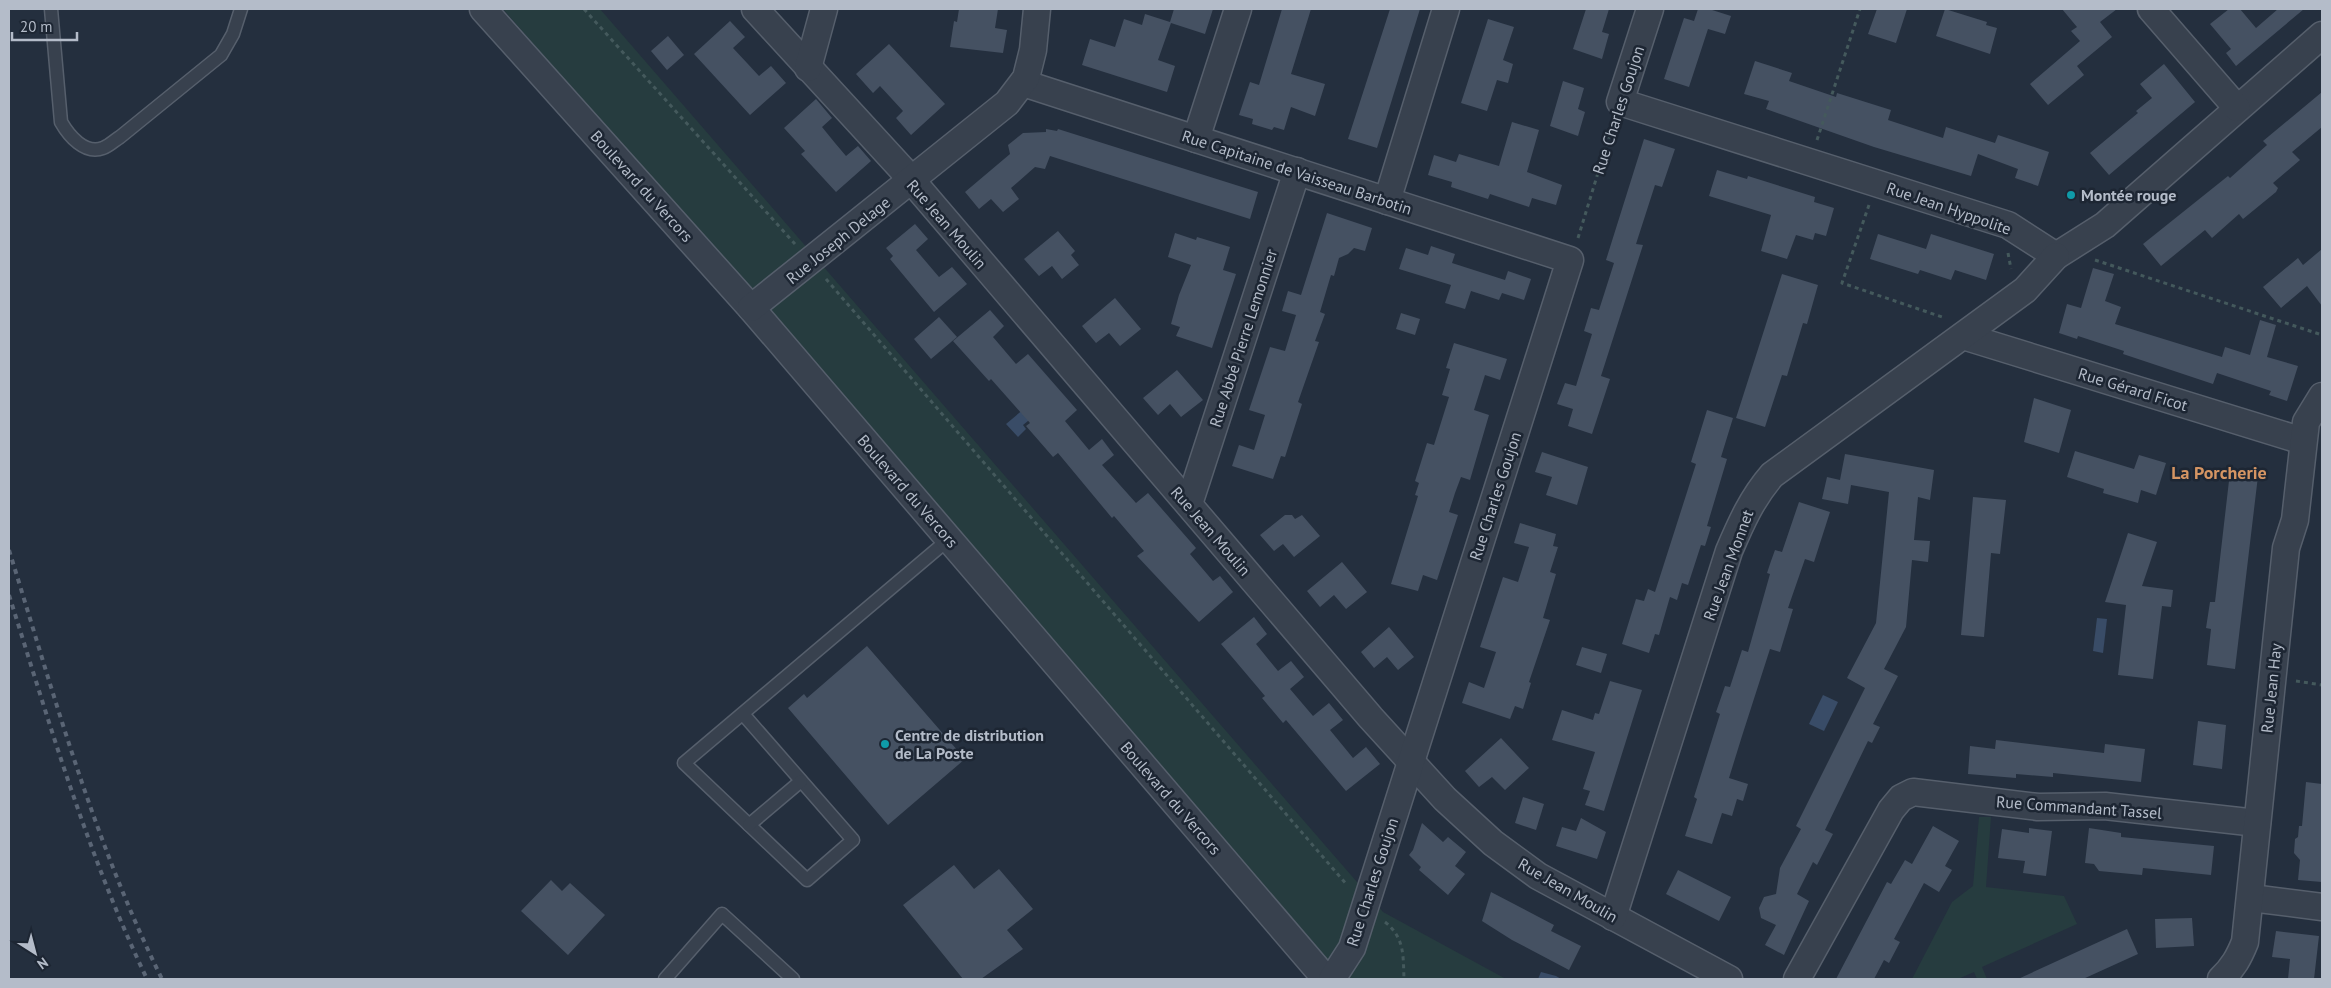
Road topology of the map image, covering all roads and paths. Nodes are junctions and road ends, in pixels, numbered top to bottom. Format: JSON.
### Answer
{"nodes":[{"id":1,"x":50,"y":9,"type":"edge"},
{"id":2,"x":241,"y":9,"type":"edge"},
{"id":3,"x":482,"y":9,"type":"edge"},
{"id":4,"x":584,"y":9,"type":"edge"},
{"id":5,"x":755,"y":9,"type":"edge"},
{"id":6,"x":824,"y":9,"type":"edge"},
{"id":7,"x":1037,"y":9,"type":"edge"},
{"id":8,"x":1238,"y":9,"type":"edge"},
{"id":9,"x":1446,"y":9,"type":"edge"},
{"id":10,"x":1650,"y":9,"type":"edge"},
{"id":11,"x":1860,"y":9,"type":"edge"},
{"id":12,"x":2151,"y":9,"type":"edge"},
{"id":13,"x":2322,"y":35,"type":"edge"},
{"id":14,"x":808,"y":68,"type":"junction"},
{"id":15,"x":1024,"y":83,"type":"junction"},
{"id":16,"x":1620,"y":102,"type":"junction"},
{"id":17,"x":2237,"y":108,"type":"junction"},
{"id":18,"x":1196,"y":139,"type":"junction"},
{"id":19,"x":1810,"y":162,"type":"junction"},
{"id":20,"x":1297,"y":172,"type":"junction"},
{"id":21,"x":911,"y":181,"type":"junction"},
{"id":22,"x":1876,"y":184,"type":"junction"},
{"id":23,"x":1387,"y":201,"type":"junction"},
{"id":24,"x":2008,"y":225,"type":"junction"},
{"id":25,"x":2056,"y":256,"type":"junction"},
{"id":26,"x":1570,"y":260,"type":"junction"},
{"id":27,"x":811,"y":262,"type":"junction"},
{"id":28,"x":2012,"y":277,"type":"dead end"},
{"id":29,"x":752,"y":308,"type":"junction"},
{"id":30,"x":1957,"y":328,"type":"junction"},
{"id":31,"x":2322,"y":335,"type":"edge"},
{"id":32,"x":2322,"y":396,"type":"edge"},
{"id":33,"x":2303,"y":442,"type":"junction"},
{"id":34,"x":1189,"y":504,"type":"junction"},
{"id":35,"x":950,"y":539,"type":"junction"},
{"id":36,"x":743,"y":714,"type":"junction"},
{"id":37,"x":1411,"y":762,"type":"junction"},
{"id":38,"x":801,"y":781,"type":"junction"},
{"id":39,"x":2257,"y":823,"type":"junction"},
{"id":40,"x":749,"y":825,"type":"junction"},
{"id":41,"x":2251,"y":898,"type":"junction"},
{"id":42,"x":1366,"y":907,"type":"junction"},
{"id":43,"x":2322,"y":907,"type":"edge"},
{"id":44,"x":1613,"y":916,"type":"junction"},
{"id":45,"x":664,"y":979,"type":"edge"},
{"id":46,"x":793,"y":979,"type":"edge"},
{"id":47,"x":1326,"y":979,"type":"edge"},
{"id":48,"x":1332,"y":979,"type":"edge"},
{"id":49,"x":1404,"y":979,"type":"edge"},
{"id":50,"x":1729,"y":979,"type":"edge"},
{"id":51,"x":1797,"y":979,"type":"edge"},
{"id":52,"x":2221,"y":979,"type":"edge"}],
"edges":[{"from":1,"to":2,"type":"lane"},
{"from":3,"to":29,"type":"street","name":"Boulevard du Vercors"},
{"from":4,"to":27,"type":"path"},
{"from":5,"to":14,"type":"street","name":"Rue Jean Moulin"},
{"from":6,"to":14,"type":"street"},
{"from":7,"to":15,"type":"street","name":"Rue Joseph Delage"},
{"from":8,"to":18,"type":"street"},
{"from":9,"to":23,"type":"street"},
{"from":10,"to":16,"type":"street","name":"Rue Charles Goujon"},
{"from":11,"to":19,"type":"path"},
{"from":12,"to":17,"type":"street"},
{"from":13,"to":17,"type":"street"},
{"from":14,"to":21,"type":"street","name":"Rue Jean Moulin"},
{"from":15,"to":18,"type":"street","name":"Rue Capitaine de Vaisseau Barbotin"},
{"from":15,"to":21,"type":"street","name":"Rue Joseph Delage"},
{"from":16,"to":19,"type":"street","name":"Rue Jean Hyppolite"},
{"from":16,"to":26,"type":"path","name":"Rue Charles Goujon"},
{"from":17,"to":25,"type":"street"},
{"from":18,"to":20,"type":"street","name":"Rue Capitaine de Vaisseau Barbotin"},
{"from":19,"to":22,"type":"street","name":"Rue Jean Hyppolite"},
{"from":20,"to":23,"type":"street","name":"Rue Capitaine de Vaisseau Barbotin"},
{"from":20,"to":34,"type":"street","name":"Rue Abbé Pierre Lemonnier"},
{"from":21,"to":27,"type":"street","name":"Rue Joseph Delage"},
{"from":21,"to":34,"type":"street","name":"Rue Jean Moulin"},
{"from":22,"to":24,"type":"street","name":"Rue Jean Hyppolite"},
{"from":22,"to":30,"type":"path"},
{"from":23,"to":26,"type":"street","name":"Rue Capitaine de Vaisseau Barbotin"},
{"from":24,"to":25,"type":"street","name":"Rue Jean Hyppolite"},
{"from":24,"to":28,"type":"path"},
{"from":25,"to":30,"type":"street","name":"Rue Jean Monnet"},
{"from":25,"to":31,"type":"path"},
{"from":26,"to":37,"type":"street","name":"Rue Charles Goujon"},
{"from":27,"to":29,"type":"street","name":"Rue Joseph Delage"},
{"from":27,"to":42,"type":"path"},
{"from":29,"to":35,"type":"street","name":"Boulevard du Vercors"},
{"from":30,"to":33,"type":"street","name":"Rue Gérard Ficot"},
{"from":30,"to":44,"type":"street","name":"Rue Jean Monnet"},
{"from":32,"to":33,"type":"street","name":"Rue Jean Hay"},
{"from":33,"to":39,"type":"street","name":"Rue Jean Hay"},
{"from":34,"to":37,"type":"street","name":"Rue Jean Moulin"},
{"from":35,"to":36,"type":"lane"},
{"from":35,"to":47,"type":"street","name":"Boulevard du Vercors"},
{"from":36,"to":38,"type":"lane"},
{"from":36,"to":40,"type":"lane"},
{"from":37,"to":42,"type":"street","name":"Rue Charles Goujon"},
{"from":37,"to":44,"type":"street","name":"Rue Jean Moulin"},
{"from":38,"to":40,"type":"lane"},
{"from":38,"to":40,"type":"lane"},
{"from":39,"to":41,"type":"street","name":"Rue Jean Hay"},
{"from":39,"to":51,"type":"street","name":"Rue Commandant Tassel"},
{"from":41,"to":43,"type":"street"},
{"from":41,"to":52,"type":"street","name":"Rue Jean Hay"},
{"from":42,"to":48,"type":"street","name":"Rue Charles Goujon"},
{"from":42,"to":49,"type":"path"},
{"from":44,"to":50,"type":"street","name":"Rue Jean Moulin"},
{"from":45,"to":46,"type":"lane"}]}
